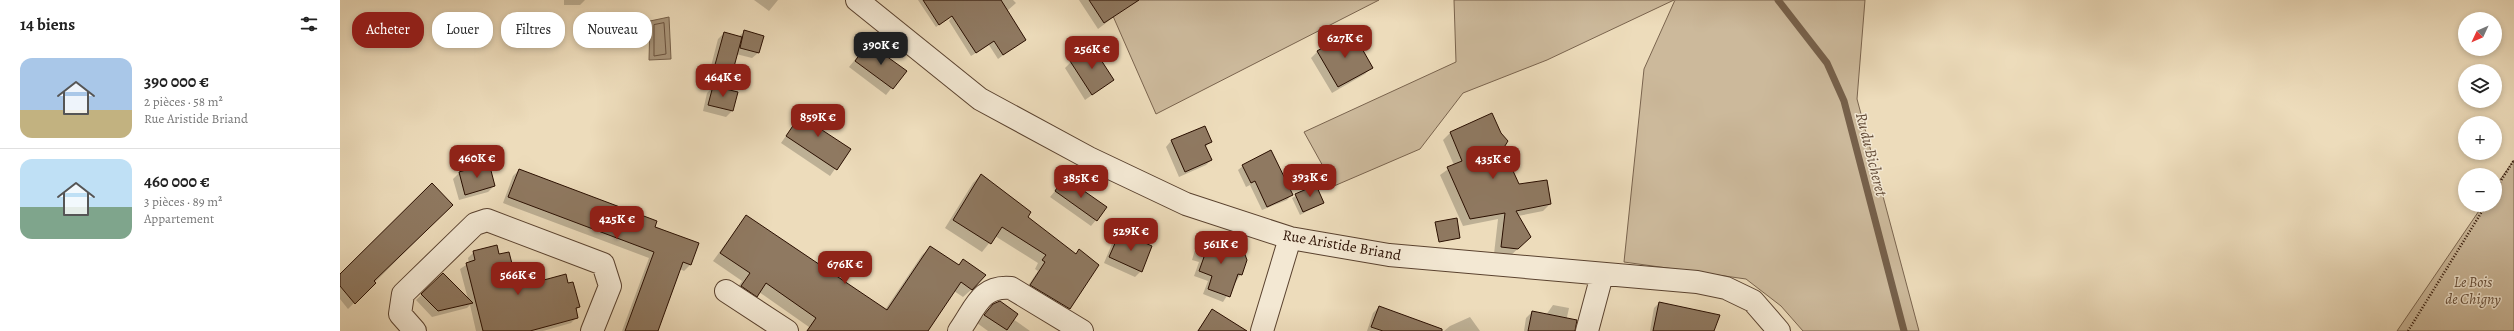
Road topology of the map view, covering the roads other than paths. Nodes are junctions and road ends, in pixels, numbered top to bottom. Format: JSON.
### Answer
{"nodes":[{"id":1,"x":857,"y":0,"type":"edge"},
{"id":2,"x":1290,"y":238,"type":"junction"},
{"id":3,"x":1602,"y":275,"type":"junction"},
{"id":4,"x":726,"y":291,"type":"dead end"},
{"id":5,"x":415,"y":331,"type":"edge"},
{"id":6,"x":592,"y":331,"type":"edge"},
{"id":7,"x":787,"y":331,"type":"edge"},
{"id":8,"x":959,"y":331,"type":"edge"},
{"id":9,"x":1082,"y":331,"type":"edge"},
{"id":10,"x":1262,"y":331,"type":"edge"},
{"id":11,"x":1587,"y":331,"type":"edge"},
{"id":12,"x":1779,"y":331,"type":"edge"}],
"edges":[{"from":1,"to":2,"type":"street","name":"Rue Aristide Briand"},
{"from":2,"to":3,"type":"street","name":"Rue Aristide Briand"},
{"from":2,"to":10,"type":"street"},
{"from":3,"to":11,"type":"street"},
{"from":3,"to":12,"type":"street","name":"Rue Aristide Briand"},
{"from":4,"to":7,"type":"street"},
{"from":5,"to":6,"type":"street"},
{"from":8,"to":9,"type":"street"}]}
